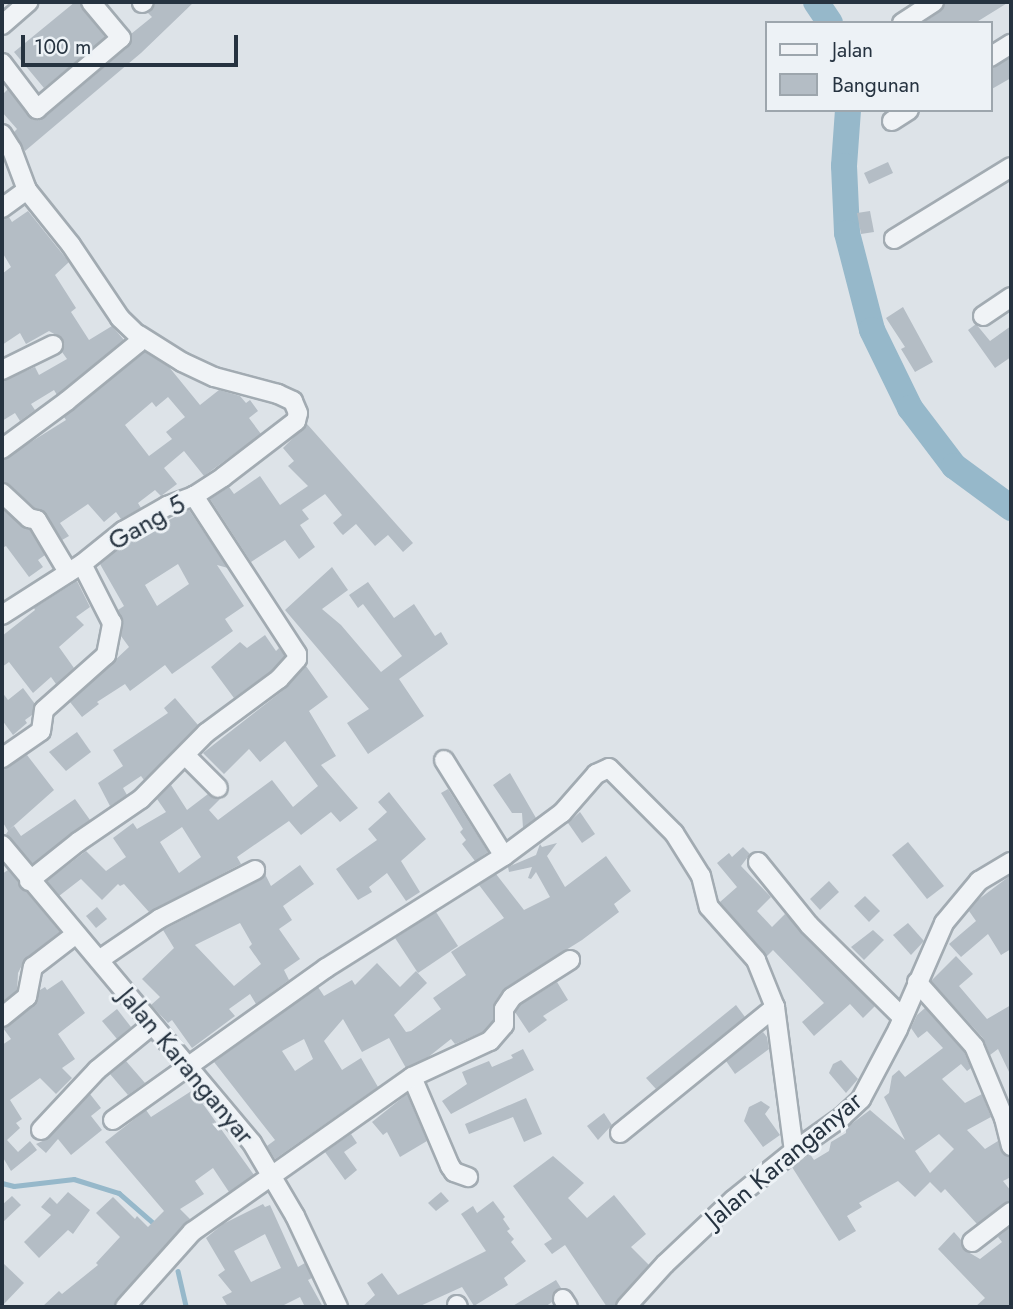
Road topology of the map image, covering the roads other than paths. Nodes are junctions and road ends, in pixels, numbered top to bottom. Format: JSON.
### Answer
{"nodes":[{"id":1,"x":28,"y":2,"type":"edge"},
{"id":2,"x":91,"y":2,"type":"edge"},
{"id":3,"x":934,"y":2,"type":"edge"},
{"id":4,"x":905,"y":21,"type":"edge"},
{"id":5,"x":2,"y":25,"type":"edge"},
{"id":6,"x":1011,"y":44,"type":"edge"},
{"id":7,"x":992,"y":56,"type":"edge"},
{"id":8,"x":2,"y":63,"type":"edge"},
{"id":9,"x":906,"y":112,"type":"edge"},
{"id":10,"x":892,"y":121,"type":"dead end"},
{"id":11,"x":2,"y":134,"type":"edge"},
{"id":12,"x":1011,"y":167,"type":"edge"},
{"id":13,"x":27,"y":190,"type":"junction"},
{"id":14,"x":2,"y":208,"type":"edge"},
{"id":15,"x":894,"y":239,"type":"dead end"},
{"id":16,"x":1011,"y":297,"type":"edge"},
{"id":17,"x":983,"y":316,"type":"dead end"},
{"id":18,"x":139,"y":340,"type":"junction"},
{"id":19,"x":53,"y":345,"type":"dead end"},
{"id":20,"x":2,"y":370,"type":"edge"},
{"id":21,"x":2,"y":449,"type":"edge"},
{"id":22,"x":2,"y":494,"type":"edge"},
{"id":23,"x":194,"y":496,"type":"junction"},
{"id":24,"x":75,"y":568,"type":"junction"},
{"id":25,"x":2,"y":615,"type":"edge"},
{"id":26,"x":186,"y":756,"type":"junction"},
{"id":27,"x":2,"y":758,"type":"edge"},
{"id":28,"x":443,"y":760,"type":"dead end"},
{"id":29,"x":218,"y":788,"type":"dead end"},
{"id":30,"x":2,"y":845,"type":"edge"},
{"id":31,"x":505,"y":856,"type":"junction"},
{"id":32,"x":758,"y":862,"type":"dead end"},
{"id":33,"x":1011,"y":862,"type":"edge"},
{"id":34,"x":256,"y":870,"type":"dead end"},
{"id":35,"x":29,"y":881,"type":"junction"},
{"id":36,"x":76,"y":934,"type":"junction"},
{"id":37,"x":99,"y":960,"type":"junction"},
{"id":38,"x":569,"y":960,"type":"dead end"},
{"id":39,"x":917,"y":982,"type":"junction"},
{"id":40,"x":775,"y":1007,"type":"junction"},
{"id":41,"x":2,"y":1017,"type":"edge"},
{"id":42,"x":902,"y":1017,"type":"junction"},
{"id":43,"x":152,"y":1025,"type":"junction"},
{"id":44,"x":186,"y":1068,"type":"junction"},
{"id":45,"x":412,"y":1077,"type":"junction"},
{"id":46,"x":113,"y":1120,"type":"dead end"},
{"id":47,"x":41,"y":1130,"type":"dead end"},
{"id":48,"x":620,"y":1133,"type":"dead end"},
{"id":49,"x":1011,"y":1146,"type":"edge"},
{"id":50,"x":794,"y":1151,"type":"junction"},
{"id":51,"x":272,"y":1175,"type":"junction"},
{"id":52,"x":468,"y":1177,"type":"dead end"},
{"id":53,"x":1011,"y":1212,"type":"edge"},
{"id":54,"x":972,"y":1242,"type":"dead end"},
{"id":55,"x":125,"y":1307,"type":"edge"},
{"id":56,"x":338,"y":1307,"type":"edge"},
{"id":57,"x":626,"y":1307,"type":"edge"}],
"edges":[{"from":1,"to":5,"type":"street"},
{"from":2,"to":8,"type":"street"},
{"from":3,"to":4,"type":"street"},
{"from":6,"to":7,"type":"street"},
{"from":9,"to":10,"type":"street"},
{"from":11,"to":13,"type":"street"},
{"from":12,"to":15,"type":"street"},
{"from":13,"to":14,"type":"street"},
{"from":13,"to":18,"type":"street"},
{"from":16,"to":17,"type":"street"},
{"from":18,"to":21,"type":"street"},
{"from":18,"to":23,"type":"street","name":"Gang 5"},
{"from":19,"to":20,"type":"street"},
{"from":22,"to":24,"type":"street"},
{"from":23,"to":24,"type":"street","name":"Gang 5"},
{"from":23,"to":26,"type":"street"},
{"from":24,"to":25,"type":"street","name":"Gang 5"},
{"from":24,"to":27,"type":"street"},
{"from":26,"to":29,"type":"street"},
{"from":26,"to":35,"type":"street"},
{"from":28,"to":31,"type":"street"},
{"from":30,"to":35,"type":"street","name":"Jalan Karanganyar"},
{"from":31,"to":40,"type":"street"},
{"from":31,"to":44,"type":"street"},
{"from":32,"to":42,"type":"street"},
{"from":33,"to":39,"type":"street","name":"Jalan Karanganyar"},
{"from":34,"to":37,"type":"street"},
{"from":35,"to":36,"type":"street","name":"Jalan Karanganyar"},
{"from":36,"to":37,"type":"street","name":"Jalan Karanganyar"},
{"from":36,"to":41,"type":"street"},
{"from":37,"to":43,"type":"street","name":"Jalan Karanganyar"},
{"from":38,"to":45,"type":"street"},
{"from":39,"to":42,"type":"street","name":"Jalan Karanganyar"},
{"from":39,"to":49,"type":"street"},
{"from":40,"to":48,"type":"street"},
{"from":40,"to":50,"type":"street"},
{"from":42,"to":50,"type":"street","name":"Jalan Karanganyar"},
{"from":43,"to":44,"type":"street","name":"Jalan Karanganyar"},
{"from":43,"to":47,"type":"street"},
{"from":44,"to":46,"type":"street"},
{"from":44,"to":51,"type":"street","name":"Jalan Karanganyar"},
{"from":45,"to":51,"type":"street"},
{"from":45,"to":52,"type":"street"},
{"from":50,"to":57,"type":"street","name":"Jalan Karanganyar"},
{"from":51,"to":55,"type":"street"},
{"from":51,"to":56,"type":"street","name":"Jalan Karanganyar"},
{"from":53,"to":54,"type":"street"}]}
